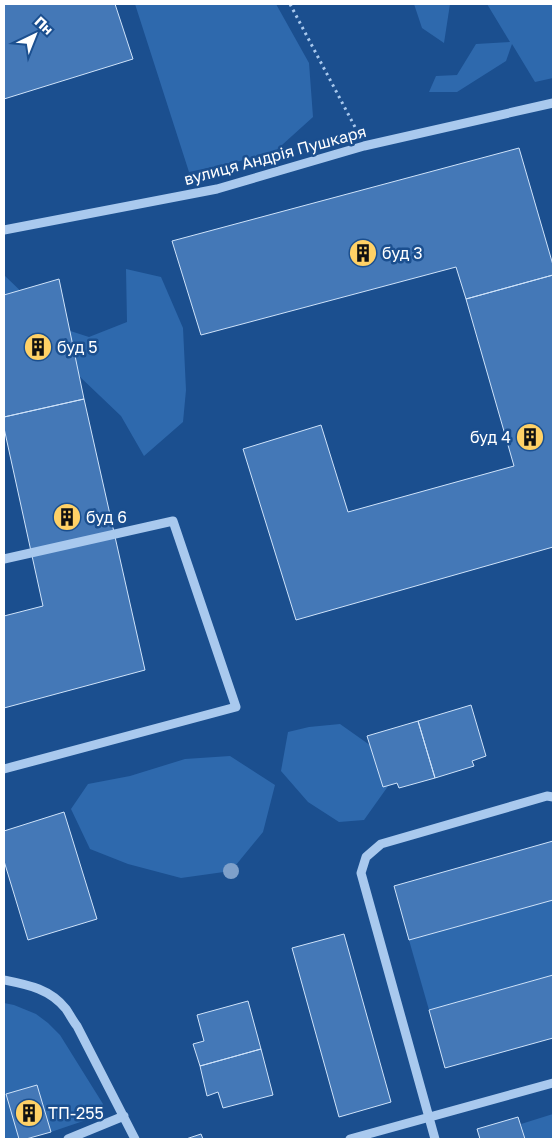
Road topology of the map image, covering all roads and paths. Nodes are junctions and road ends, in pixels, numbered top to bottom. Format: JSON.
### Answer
{"nodes":[{"id":1,"x":290,"y":4,"type":"edge"},
{"id":2,"x":553,"y":104,"type":"edge"},
{"id":3,"x":364,"y":146,"type":"junction"},
{"id":4,"x":4,"y":230,"type":"edge"},
{"id":5,"x":4,"y":559,"type":"edge"},
{"id":6,"x":4,"y":769,"type":"edge"},
{"id":7,"x":553,"y":797,"type":"edge"},
{"id":8,"x":4,"y":980,"type":"edge"},
{"id":9,"x":553,"y":1083,"type":"edge"},
{"id":10,"x":124,"y":1116,"type":"junction"},
{"id":11,"x":429,"y":1118,"type":"junction"},
{"id":12,"x":68,"y":1139,"type":"edge"},
{"id":13,"x":135,"y":1139,"type":"edge"},
{"id":14,"x":350,"y":1139,"type":"edge"},
{"id":15,"x":435,"y":1139,"type":"edge"}],
"edges":[{"from":1,"to":3,"type":"path"},
{"from":2,"to":3,"type":"street","name":"вулиця Андрія Пушкаря"},
{"from":3,"to":4,"type":"street","name":"вулиця Андрія Пушкаря"},
{"from":5,"to":6,"type":"street"},
{"from":7,"to":11,"type":"street"},
{"from":8,"to":10,"type":"street"},
{"from":9,"to":11,"type":"street"},
{"from":10,"to":12,"type":"street"},
{"from":10,"to":13,"type":"street"},
{"from":11,"to":14,"type":"street"},
{"from":11,"to":15,"type":"street"}]}
